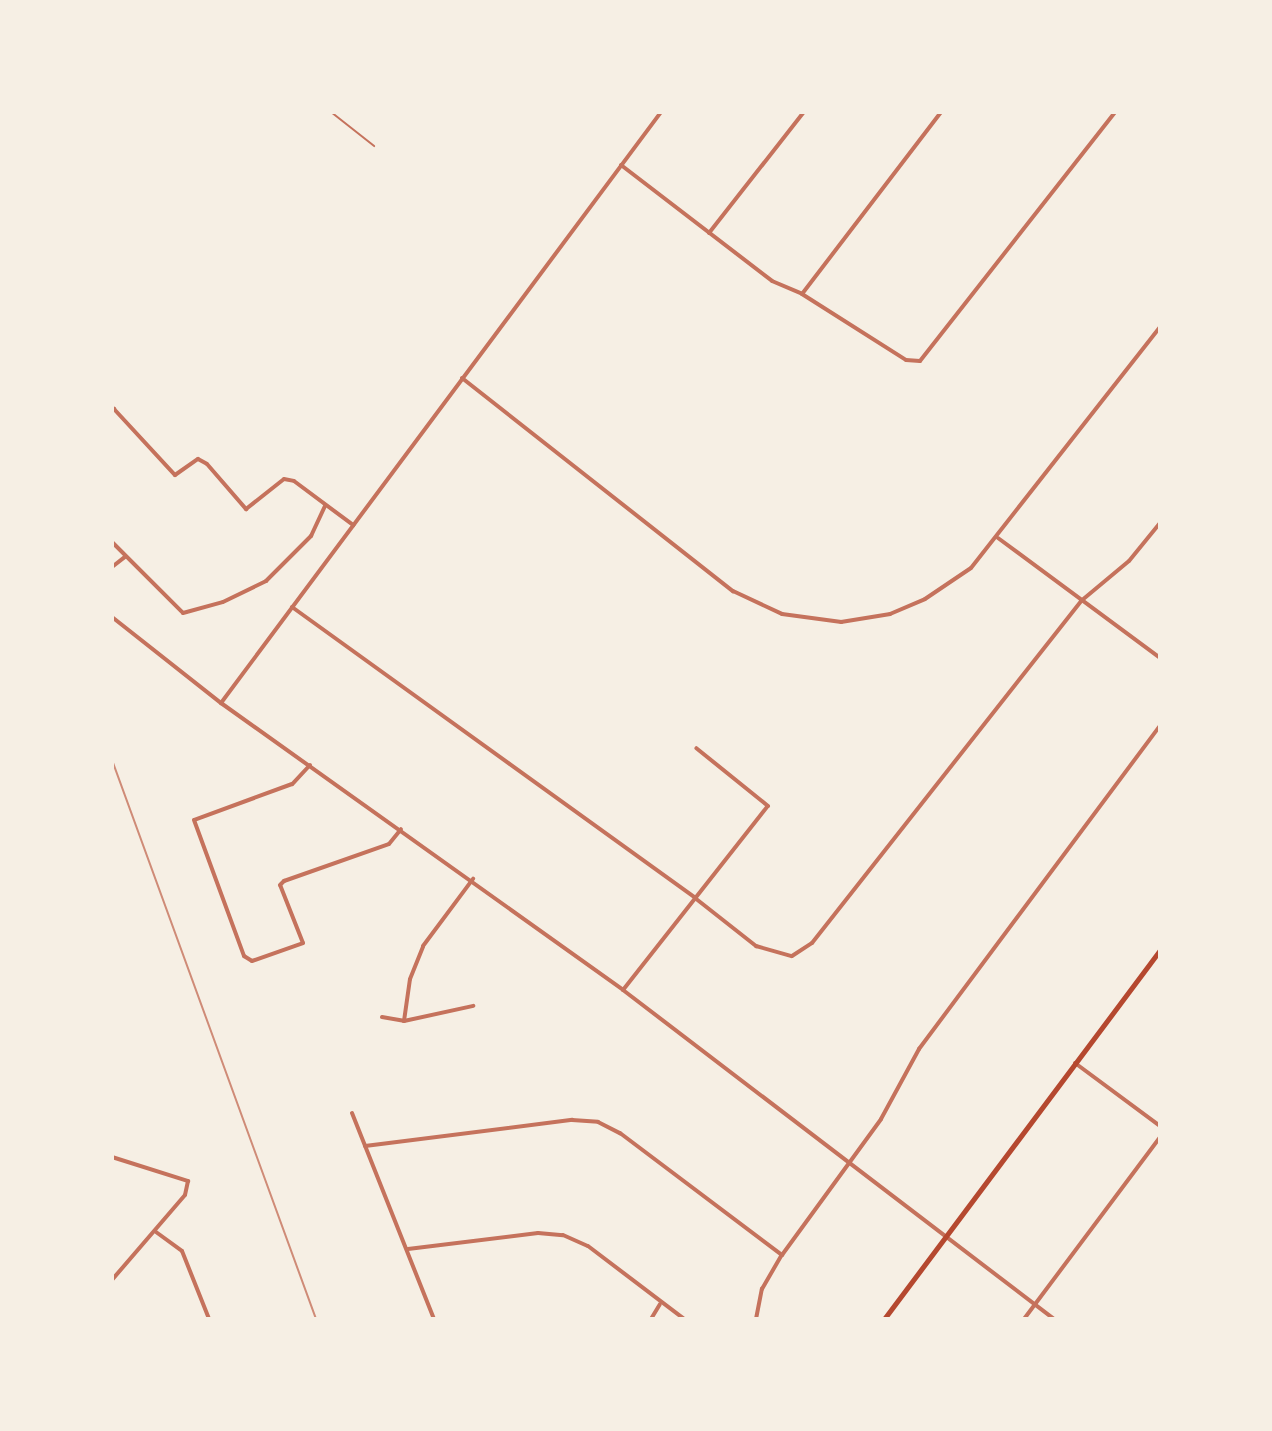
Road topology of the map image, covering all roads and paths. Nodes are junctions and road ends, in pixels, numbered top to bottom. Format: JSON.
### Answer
{"nodes":[{"id":1,"x":331,"y":112,"type":"edge"},
{"id":2,"x":661,"y":112,"type":"edge"},
{"id":3,"x":804,"y":112,"type":"edge"},
{"id":4,"x":941,"y":112,"type":"edge"},
{"id":5,"x":1115,"y":112,"type":"edge"},
{"id":6,"x":374,"y":146,"type":"dead end"},
{"id":7,"x":621,"y":165,"type":"junction"},
{"id":8,"x":709,"y":233,"type":"junction"},
{"id":9,"x":802,"y":294,"type":"junction"},
{"id":10,"x":1160,"y":327,"type":"edge"},
{"id":11,"x":462,"y":378,"type":"junction"},
{"id":12,"x":112,"y":412,"type":"edge"},
{"id":13,"x":325,"y":506,"type":"junction"},
{"id":14,"x":1160,"y":523,"type":"edge"},
{"id":15,"x":353,"y":525,"type":"junction"},
{"id":16,"x":998,"y":537,"type":"junction"},
{"id":17,"x":112,"y":542,"type":"edge"},
{"id":18,"x":125,"y":557,"type":"junction"},
{"id":19,"x":112,"y":567,"type":"edge"},
{"id":20,"x":1081,"y":601,"type":"junction"},
{"id":21,"x":292,"y":607,"type":"junction"},
{"id":22,"x":112,"y":617,"type":"edge"},
{"id":23,"x":1160,"y":658,"type":"edge"},
{"id":24,"x":221,"y":703,"type":"junction"},
{"id":25,"x":1160,"y":726,"type":"edge"},
{"id":26,"x":696,"y":748,"type":"dead end"},
{"id":27,"x":310,"y":765,"type":"junction"},
{"id":28,"x":401,"y":829,"type":"junction"},
{"id":29,"x":473,"y":879,"type":"junction"},
{"id":30,"x":695,"y":898,"type":"junction"},
{"id":31,"x":1160,"y":950,"type":"edge"},
{"id":32,"x":623,"y":990,"type":"junction"},
{"id":33,"x":473,"y":1006,"type":"dead end"},
{"id":34,"x":382,"y":1017,"type":"dead end"},
{"id":35,"x":404,"y":1021,"type":"junction"},
{"id":36,"x":1075,"y":1063,"type":"junction"},
{"id":37,"x":352,"y":1113,"type":"dead end"},
{"id":38,"x":1160,"y":1126,"type":"edge"},
{"id":39,"x":1160,"y":1137,"type":"edge"},
{"id":40,"x":365,"y":1146,"type":"junction"},
{"id":41,"x":112,"y":1157,"type":"edge"},
{"id":42,"x":850,"y":1165,"type":"junction"},
{"id":43,"x":156,"y":1232,"type":"junction"},
{"id":44,"x":948,"y":1237,"type":"junction"},
{"id":45,"x":408,"y":1249,"type":"junction"},
{"id":46,"x":782,"y":1255,"type":"junction"},
{"id":47,"x":112,"y":1280,"type":"edge"},
{"id":48,"x":660,"y":1303,"type":"junction"},
{"id":49,"x":1035,"y":1305,"type":"junction"},
{"id":50,"x":209,"y":1319,"type":"edge"},
{"id":51,"x":434,"y":1319,"type":"edge"},
{"id":52,"x":651,"y":1319,"type":"edge"},
{"id":53,"x":684,"y":1319,"type":"edge"},
{"id":54,"x":756,"y":1319,"type":"edge"},
{"id":55,"x":884,"y":1319,"type":"edge"},
{"id":56,"x":1024,"y":1319,"type":"edge"},
{"id":57,"x":1054,"y":1319,"type":"edge"}],
"edges":[{"from":1,"to":6,"type":"lane"},
{"from":2,"to":7,"type":"street"},
{"from":3,"to":8,"type":"street"},
{"from":4,"to":9,"type":"street"},
{"from":5,"to":9,"type":"street"},
{"from":7,"to":8,"type":"street"},
{"from":7,"to":11,"type":"street"},
{"from":8,"to":9,"type":"street"},
{"from":10,"to":16,"type":"street"},
{"from":11,"to":15,"type":"street"},
{"from":11,"to":16,"type":"street"},
{"from":12,"to":13,"type":"street"},
{"from":13,"to":15,"type":"street"},
{"from":13,"to":18,"type":"street"},
{"from":14,"to":20,"type":"street"},
{"from":15,"to":21,"type":"street"},
{"from":16,"to":20,"type":"street"},
{"from":17,"to":18,"type":"street"},
{"from":18,"to":19,"type":"street"},
{"from":20,"to":23,"type":"street"},
{"from":20,"to":30,"type":"street"},
{"from":21,"to":24,"type":"street"},
{"from":21,"to":30,"type":"street"},
{"from":22,"to":24,"type":"street"},
{"from":24,"to":27,"type":"street"},
{"from":25,"to":42,"type":"street"},
{"from":26,"to":30,"type":"street"},
{"from":27,"to":28,"type":"street"},
{"from":27,"to":28,"type":"street"},
{"from":28,"to":29,"type":"street"},
{"from":29,"to":32,"type":"street"},
{"from":29,"to":35,"type":"street"},
{"from":30,"to":32,"type":"street"},
{"from":31,"to":36,"type":"main road"},
{"from":32,"to":42,"type":"street"},
{"from":33,"to":35,"type":"street"},
{"from":34,"to":35,"type":"street"},
{"from":36,"to":38,"type":"street"},
{"from":36,"to":44,"type":"main road"},
{"from":37,"to":40,"type":"street"},
{"from":39,"to":49,"type":"street"},
{"from":40,"to":45,"type":"street"},
{"from":40,"to":46,"type":"street"},
{"from":41,"to":43,"type":"street"},
{"from":42,"to":44,"type":"street"},
{"from":42,"to":46,"type":"street"},
{"from":43,"to":47,"type":"street"},
{"from":43,"to":50,"type":"street"},
{"from":44,"to":49,"type":"street"},
{"from":44,"to":55,"type":"main road"},
{"from":45,"to":48,"type":"street"},
{"from":45,"to":51,"type":"street"},
{"from":46,"to":54,"type":"street"},
{"from":48,"to":52,"type":"street"},
{"from":48,"to":53,"type":"street"},
{"from":49,"to":56,"type":"street"},
{"from":49,"to":57,"type":"street"}]}
